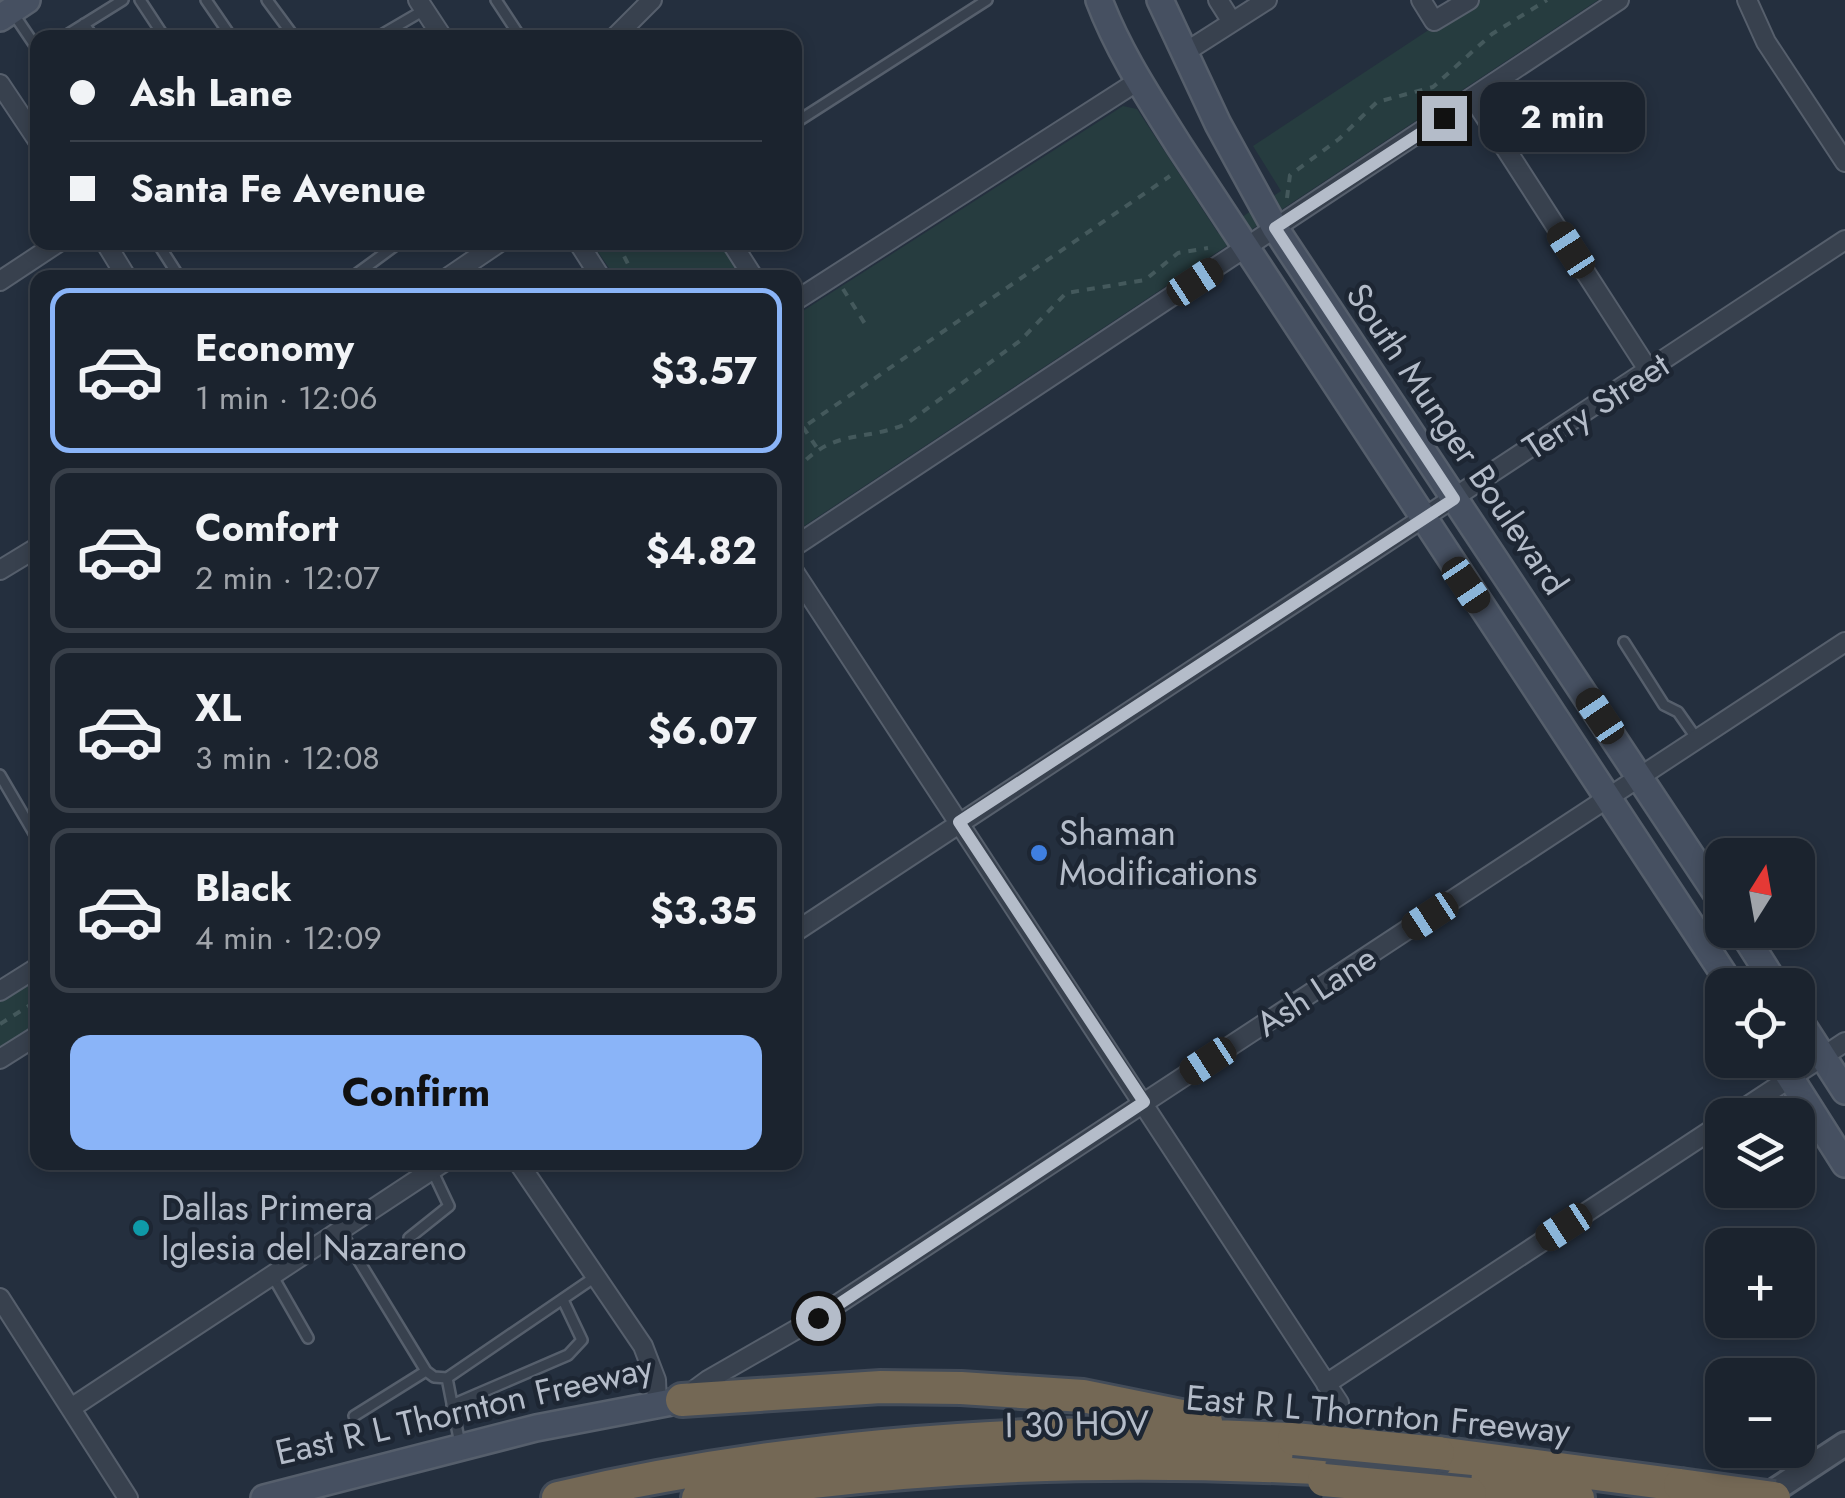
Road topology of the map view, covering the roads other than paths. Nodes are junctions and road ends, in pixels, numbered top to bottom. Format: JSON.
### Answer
{"nodes":[{"id":1,"x":124,"y":0,"type":"edge"},
{"id":2,"x":140,"y":0,"type":"edge"},
{"id":3,"x":206,"y":0,"type":"edge"},
{"id":4,"x":267,"y":0,"type":"edge"},
{"id":5,"x":496,"y":0,"type":"edge"},
{"id":6,"x":652,"y":0,"type":"edge"},
{"id":7,"x":986,"y":0,"type":"edge"},
{"id":8,"x":1100,"y":0,"type":"edge"},
{"id":9,"x":1160,"y":0,"type":"edge"},
{"id":10,"x":1218,"y":0,"type":"edge"},
{"id":11,"x":1267,"y":0,"type":"edge"},
{"id":12,"x":1421,"y":0,"type":"edge"},
{"id":13,"x":1469,"y":0,"type":"edge"},
{"id":14,"x":1619,"y":0,"type":"edge"},
{"id":15,"x":1747,"y":0,"type":"edge"},
{"id":16,"x":421,"y":5,"type":"edge"},
{"id":17,"x":13,"y":9,"type":"edge"},
{"id":18,"x":1232,"y":22,"type":"junction"},
{"id":19,"x":84,"y":24,"type":"junction"},
{"id":20,"x":75,"y":30,"type":"edge"},
{"id":21,"x":88,"y":30,"type":"edge"},
{"id":22,"x":160,"y":30,"type":"edge"},
{"id":23,"x":227,"y":30,"type":"edge"},
{"id":24,"x":289,"y":30,"type":"edge"},
{"id":25,"x":387,"y":30,"type":"edge"},
{"id":26,"x":438,"y":30,"type":"edge"},
{"id":27,"x":516,"y":30,"type":"edge"},
{"id":28,"x":622,"y":30,"type":"edge"},
{"id":29,"x":30,"y":37,"type":"edge"},
{"id":30,"x":1184,"y":53,"type":"junction"},
{"id":31,"x":1138,"y":81,"type":"junction"},
{"id":32,"x":0,"y":84,"type":"edge"},
{"id":33,"x":1474,"y":98,"type":"junction"},
{"id":34,"x":802,"y":118,"type":"edge"},
{"id":35,"x":30,"y":129,"type":"edge"},
{"id":36,"x":1845,"y":162,"type":"edge"},
{"id":37,"x":1278,"y":216,"type":"junction"},
{"id":38,"x":1845,"y":240,"type":"edge"},
{"id":39,"x":1248,"y":246,"type":"junction"},
{"id":40,"x":47,"y":250,"type":"edge"},
{"id":41,"x":389,"y":250,"type":"edge"},
{"id":42,"x":488,"y":250,"type":"edge"},
{"id":43,"x":362,"y":270,"type":"edge"},
{"id":44,"x":459,"y":270,"type":"edge"},
{"id":45,"x":0,"y":282,"type":"edge"},
{"id":46,"x":802,"y":297,"type":"edge"},
{"id":47,"x":1649,"y":372,"type":"junction"},
{"id":48,"x":1454,"y":499,"type":"junction"},
{"id":49,"x":1422,"y":520,"type":"junction"},
{"id":50,"x":802,"y":541,"type":"edge"},
{"id":51,"x":30,"y":551,"type":"edge"},
{"id":52,"x":3,"y":562,"type":"edge"},
{"id":53,"x":802,"y":583,"type":"edge"},
{"id":54,"x":1624,"y":642,"type":"dead end"},
{"id":55,"x":1845,"y":642,"type":"edge"},
{"id":56,"x":1696,"y":739,"type":"junction"},
{"id":57,"x":0,"y":775,"type":"edge"},
{"id":58,"x":1640,"y":776,"type":"junction"},
{"id":59,"x":1609,"y":798,"type":"junction"},
{"id":60,"x":959,"y":822,"type":"junction"},
{"id":61,"x":30,"y":826,"type":"edge"},
{"id":62,"x":1705,"y":876,"type":"edge"},
{"id":63,"x":802,"y":927,"type":"edge"},
{"id":64,"x":1719,"y":968,"type":"edge"},
{"id":65,"x":30,"y":972,"type":"edge"},
{"id":66,"x":0,"y":991,"type":"edge"},
{"id":67,"x":30,"y":1040,"type":"edge"},
{"id":68,"x":1845,"y":1042,"type":"edge"},
{"id":69,"x":1815,"y":1044,"type":"edge"},
{"id":70,"x":1823,"y":1056,"type":"junction"},
{"id":71,"x":0,"y":1059,"type":"edge"},
{"id":72,"x":1815,"y":1059,"type":"edge"},
{"id":73,"x":1774,"y":1078,"type":"edge"},
{"id":74,"x":1790,"y":1078,"type":"edge"},
{"id":75,"x":1845,"y":1091,"type":"edge"},
{"id":76,"x":1752,"y":1098,"type":"edge"},
{"id":77,"x":1144,"y":1102,"type":"junction"},
{"id":78,"x":1705,"y":1133,"type":"edge"},
{"id":79,"x":1845,"y":1164,"type":"edge"},
{"id":80,"x":432,"y":1170,"type":"edge"},
{"id":81,"x":439,"y":1170,"type":"edge"},
{"id":82,"x":523,"y":1170,"type":"edge"},
{"id":83,"x":340,"y":1230,"type":"junction"},
{"id":84,"x":408,"y":1238,"type":"dead end"},
{"id":85,"x":272,"y":1275,"type":"junction"},
{"id":86,"x":596,"y":1277,"type":"junction"},
{"id":87,"x":0,"y":1298,"type":"edge"},
{"id":88,"x":563,"y":1300,"type":"junction"},
{"id":89,"x":308,"y":1338,"type":"dead end"},
{"id":90,"x":426,"y":1371,"type":"junction"},
{"id":91,"x":447,"y":1378,"type":"junction"},
{"id":92,"x":1326,"y":1384,"type":"junction"},
{"id":93,"x":670,"y":1401,"type":"junction"},
{"id":94,"x":1338,"y":1403,"type":"tunnel mouth"},
{"id":95,"x":452,"y":1405,"type":"junction"},
{"id":96,"x":71,"y":1408,"type":"junction"},
{"id":97,"x":354,"y":1416,"type":"dead end"},
{"id":98,"x":1294,"y":1439,"type":"junction"},
{"id":99,"x":1845,"y":1444,"type":"edge"},
{"id":100,"x":460,"y":1446,"type":"junction"},
{"id":101,"x":1320,"y":1474,"type":"junction"},
{"id":102,"x":1477,"y":1491,"type":"edge"},
{"id":103,"x":128,"y":1498,"type":"edge"},
{"id":104,"x":264,"y":1498,"type":"edge"},
{"id":105,"x":558,"y":1498,"type":"edge"},
{"id":106,"x":698,"y":1498,"type":"edge"},
{"id":107,"x":773,"y":1498,"type":"edge"},
{"id":108,"x":1578,"y":1498,"type":"edge"},
{"id":109,"x":1763,"y":1498,"type":"edge"},
{"id":110,"x":1774,"y":1498,"type":"edge"}],
"edges":[{"from":1,"to":19,"type":"lane"},
{"from":2,"to":22,"type":"lane"},
{"from":3,"to":23,"type":"lane"},
{"from":4,"to":24,"type":"lane"},
{"from":5,"to":27,"type":"lane"},
{"from":6,"to":28,"type":"street"},
{"from":7,"to":34,"type":"lane"},
{"from":8,"to":31,"type":"main road","name":"South Munger Boulevard"},
{"from":9,"to":30,"type":"main road","name":"South Munger Boulevard"},
{"from":10,"to":18,"type":"street"},
{"from":11,"to":18,"type":"street"},
{"from":12,"to":13,"type":"street"},
{"from":14,"to":33,"type":"street"},
{"from":15,"to":36,"type":"street"},
{"from":16,"to":25,"type":"lane"},
{"from":16,"to":26,"type":"street"},
{"from":17,"to":29,"type":"lane"},
{"from":18,"to":30,"type":"street"},
{"from":19,"to":20,"type":"lane"},
{"from":19,"to":21,"type":"lane"},
{"from":30,"to":37,"type":"main road","name":"South Munger Boulevard"},
{"from":31,"to":39,"type":"main road","name":"South Munger Boulevard"},
{"from":31,"to":46,"type":"street"},
{"from":32,"to":35,"type":"street"},
{"from":33,"to":37,"type":"street"},
{"from":33,"to":47,"type":"street"},
{"from":37,"to":39,"type":"street"},
{"from":37,"to":48,"type":"main road","name":"South Munger Boulevard"},
{"from":38,"to":47,"type":"street","name":"Terry Street"},
{"from":39,"to":49,"type":"main road","name":"South Munger Boulevard"},
{"from":39,"to":50,"type":"street"},
{"from":40,"to":45,"type":"street"},
{"from":41,"to":43,"type":"lane"},
{"from":42,"to":44,"type":"street"},
{"from":47,"to":48,"type":"street","name":"Terry Street"},
{"from":48,"to":49,"type":"street","name":"Terry Street"},
{"from":48,"to":58,"type":"main road","name":"South Munger Boulevard"},
{"from":49,"to":59,"type":"main road","name":"South Munger Boulevard"},
{"from":49,"to":60,"type":"street","name":"Terry Street"},
{"from":51,"to":52,"type":"street"},
{"from":53,"to":60,"type":"street"},
{"from":54,"to":56,"type":"lane"},
{"from":55,"to":56,"type":"street","name":"Ash Lane"},
{"from":56,"to":58,"type":"street","name":"Ash Lane"},
{"from":57,"to":61,"type":"lane"},
{"from":58,"to":59,"type":"street","name":"Ash Lane"},
{"from":58,"to":62,"type":"main road","name":"South Munger Boulevard"},
{"from":59,"to":64,"type":"main road","name":"South Munger Boulevard"},
{"from":59,"to":77,"type":"street","name":"Ash Lane"},
{"from":60,"to":63,"type":"street","name":"Terry Street"},
{"from":60,"to":77,"type":"street"},
{"from":65,"to":66,"type":"street"},
{"from":67,"to":71,"type":"street"},
{"from":68,"to":70,"type":"street"},
{"from":69,"to":70,"type":"main road"},
{"from":70,"to":72,"type":"street"},
{"from":70,"to":75,"type":"main road"},
{"from":73,"to":76,"type":"street"},
{"from":74,"to":79,"type":"main road"},
{"from":77,"to":92,"type":"street"},
{"from":77,"to":93,"type":"street","name":"Ash Lane"},
{"from":78,"to":92,"type":"street"},
{"from":80,"to":83,"type":"street"},
{"from":81,"to":84,"type":"lane"},
{"from":82,"to":86,"type":"street"},
{"from":83,"to":85,"type":"street"},
{"from":83,"to":90,"type":"lane"},
{"from":85,"to":89,"type":"lane"},
{"from":85,"to":96,"type":"street"},
{"from":86,"to":88,"type":"lane"},
{"from":86,"to":93,"type":"street"},
{"from":87,"to":96,"type":"street"},
{"from":88,"to":91,"type":"lane"},
{"from":88,"to":95,"type":"lane"},
{"from":90,"to":91,"type":"lane"},
{"from":90,"to":97,"type":"lane"},
{"from":91,"to":95,"type":"lane"},
{"from":92,"to":94,"type":"street"},
{"from":93,"to":98,"type":"highway"},
{"from":93,"to":100,"type":"main road","name":"East R L Thornton Freeway"},
{"from":95,"to":100,"type":"lane"},
{"from":96,"to":103,"type":"street"},
{"from":98,"to":105,"type":"highway","name":"East R L Thornton Freeway"},
{"from":98,"to":110,"type":"highway","name":"East R L Thornton Freeway","bridge":true},
{"from":99,"to":109,"type":"street"},
{"from":100,"to":104,"type":"main road","name":"East R L Thornton Freeway"},
{"from":101,"to":102,"type":"highway","name":"I 30 HOV"},
{"from":101,"to":106,"type":"highway","name":"I 30 HOV"},
{"from":101,"to":107,"type":"highway","name":"I 30 HOV"},
{"from":102,"to":108,"type":"highway","name":"I 30 HOV"}]}
